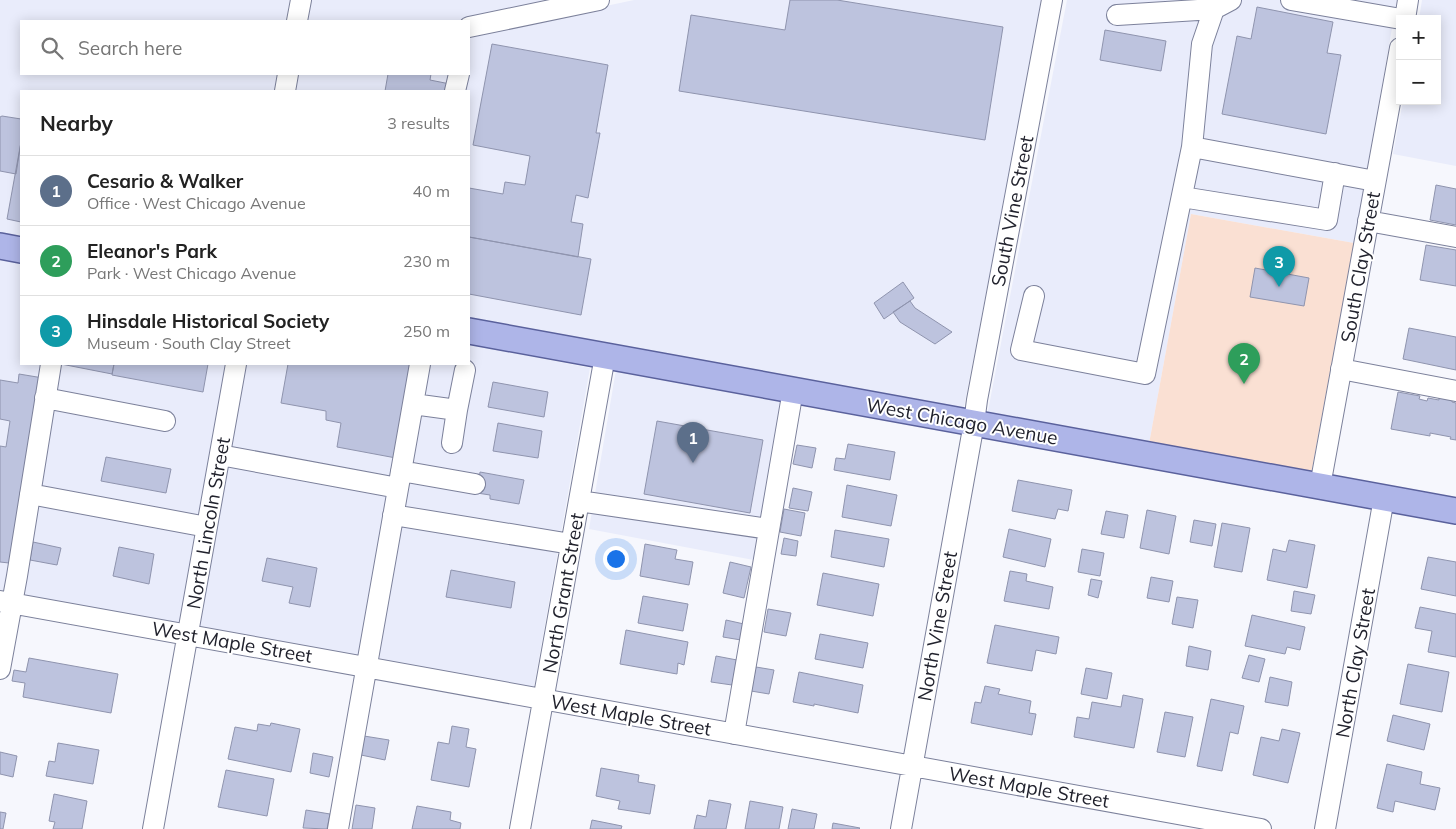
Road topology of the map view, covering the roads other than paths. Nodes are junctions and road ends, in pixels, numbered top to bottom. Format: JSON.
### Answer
{"nodes":[{"id":1,"x":301,"y":0,"type":"edge"},
{"id":2,"x":599,"y":0,"type":"edge"},
{"id":3,"x":1052,"y":0,"type":"edge"},
{"id":4,"x":1232,"y":0,"type":"edge"},
{"id":5,"x":1291,"y":0,"type":"edge"},
{"id":6,"x":1408,"y":0,"type":"edge"},
{"id":7,"x":1214,"y":9,"type":"junction"},
{"id":8,"x":1116,"y":15,"type":"dead end"},
{"id":9,"x":1406,"y":15,"type":"edge"},
{"id":10,"x":1396,"y":18,"type":"edge"},
{"id":11,"x":297,"y":20,"type":"edge"},
{"id":12,"x":470,"y":27,"type":"edge"},
{"id":13,"x":1398,"y":60,"type":"edge"},
{"id":14,"x":288,"y":75,"type":"edge"},
{"id":15,"x":458,"y":75,"type":"edge"},
{"id":16,"x":285,"y":90,"type":"edge"},
{"id":17,"x":455,"y":90,"type":"edge"},
{"id":18,"x":1192,"y":148,"type":"junction"},
{"id":19,"x":1335,"y":173,"type":"junction"},
{"id":20,"x":1375,"y":180,"type":"junction"},
{"id":21,"x":1182,"y":197,"type":"junction"},
{"id":22,"x":1368,"y":221,"type":"junction"},
{"id":23,"x":1456,"y":237,"type":"edge"},
{"id":24,"x":0,"y":246,"type":"edge"},
{"id":25,"x":20,"y":250,"type":"edge"},
{"id":26,"x":1034,"y":296,"type":"dead end"},
{"id":27,"x":470,"y":331,"type":"edge"},
{"id":28,"x":605,"y":356,"type":"junction"},
{"id":29,"x":51,"y":365,"type":"edge"},
{"id":30,"x":236,"y":365,"type":"edge"},
{"id":31,"x":420,"y":365,"type":"edge"},
{"id":32,"x":1341,"y":369,"type":"junction"},
{"id":33,"x":465,"y":370,"type":"dead end"},
{"id":34,"x":793,"y":390,"type":"junction"},
{"id":35,"x":1456,"y":391,"type":"edge"},
{"id":36,"x":45,"y":398,"type":"junction"},
{"id":37,"x":413,"y":404,"type":"junction"},
{"id":38,"x":457,"y":410,"type":"junction"},
{"id":39,"x":165,"y":421,"type":"dead end"},
{"id":40,"x":974,"y":423,"type":"junction"},
{"id":41,"x":452,"y":443,"type":"dead end"},
{"id":42,"x":220,"y":455,"type":"junction"},
{"id":43,"x":399,"y":479,"type":"junction"},
{"id":44,"x":475,"y":484,"type":"dead end"},
{"id":45,"x":1320,"y":486,"type":"junction"},
{"id":46,"x":30,"y":494,"type":"junction"},
{"id":47,"x":1384,"y":498,"type":"junction"},
{"id":48,"x":580,"y":500,"type":"junction"},
{"id":49,"x":1456,"y":511,"type":"edge"},
{"id":50,"x":393,"y":515,"type":"junction"},
{"id":51,"x":207,"y":527,"type":"junction"},
{"id":52,"x":763,"y":528,"type":"junction"},
{"id":53,"x":571,"y":544,"type":"junction"},
{"id":54,"x":6,"y":602,"type":"edge"},
{"id":55,"x":188,"y":634,"type":"junction"},
{"id":56,"x":366,"y":667,"type":"junction"},
{"id":57,"x":0,"y":669,"type":"edge"},
{"id":58,"x":544,"y":699,"type":"junction"},
{"id":59,"x":734,"y":734,"type":"junction"},
{"id":60,"x":912,"y":766,"type":"junction"},
{"id":61,"x":1216,"y":825,"type":"edge"},
{"id":62,"x":153,"y":829,"type":"edge"},
{"id":63,"x":338,"y":829,"type":"edge"},
{"id":64,"x":520,"y":829,"type":"edge"},
{"id":65,"x":901,"y":829,"type":"edge"},
{"id":66,"x":1261,"y":829,"type":"edge"},
{"id":67,"x":1325,"y":829,"type":"edge"}],
"edges":[{"from":1,"to":11,"type":"street"},
{"from":2,"to":12,"type":"street"},
{"from":3,"to":40,"type":"street","name":"South Vine Street"},
{"from":4,"to":7,"type":"street"},
{"from":5,"to":10,"type":"street"},
{"from":6,"to":9,"type":"street"},
{"from":7,"to":8,"type":"street"},
{"from":7,"to":18,"type":"street"},
{"from":13,"to":20,"type":"street","name":"South Clay Street"},
{"from":14,"to":16,"type":"street"},
{"from":15,"to":17,"type":"street"},
{"from":18,"to":19,"type":"street"},
{"from":18,"to":21,"type":"street"},
{"from":19,"to":20,"type":"street"},
{"from":19,"to":21,"type":"street"},
{"from":20,"to":22,"type":"street","name":"South Clay Street"},
{"from":21,"to":26,"type":"street"},
{"from":22,"to":23,"type":"street"},
{"from":22,"to":32,"type":"street","name":"South Clay Street"},
{"from":24,"to":25,"type":"main road"},
{"from":27,"to":28,"type":"main road","name":"West Chicago Avenue"},
{"from":28,"to":34,"type":"main road","name":"West Chicago Avenue"},
{"from":28,"to":48,"type":"street","name":"North Grant Street"},
{"from":29,"to":36,"type":"street"},
{"from":30,"to":42,"type":"street","name":"North Lincoln Street"},
{"from":31,"to":37,"type":"street"},
{"from":32,"to":35,"type":"street"},
{"from":32,"to":45,"type":"street","name":"South Clay Street"},
{"from":33,"to":38,"type":"street"},
{"from":34,"to":40,"type":"main road","name":"West Chicago Avenue"},
{"from":34,"to":52,"type":"street"},
{"from":36,"to":39,"type":"street"},
{"from":36,"to":46,"type":"street"},
{"from":37,"to":38,"type":"street"},
{"from":37,"to":43,"type":"street"},
{"from":38,"to":41,"type":"street"},
{"from":40,"to":45,"type":"main road","name":"West Chicago Avenue"},
{"from":40,"to":60,"type":"street","name":"North Vine Street"},
{"from":42,"to":43,"type":"street"},
{"from":42,"to":51,"type":"street","name":"North Lincoln Street"},
{"from":43,"to":44,"type":"street"},
{"from":43,"to":50,"type":"street"},
{"from":45,"to":47,"type":"main road","name":"West Chicago Avenue"},
{"from":46,"to":51,"type":"street"},
{"from":46,"to":54,"type":"street"},
{"from":47,"to":49,"type":"main road","name":"West Chicago Avenue"},
{"from":47,"to":67,"type":"street","name":"North Clay Street"},
{"from":48,"to":52,"type":"street"},
{"from":48,"to":53,"type":"street","name":"North Grant Street"},
{"from":50,"to":53,"type":"street"},
{"from":50,"to":56,"type":"street"},
{"from":51,"to":55,"type":"street","name":"North Lincoln Street"},
{"from":52,"to":59,"type":"street"},
{"from":53,"to":58,"type":"street","name":"North Grant Street"},
{"from":54,"to":55,"type":"street","name":"West Maple Street"},
{"from":54,"to":57,"type":"street"},
{"from":55,"to":56,"type":"street","name":"West Maple Street"},
{"from":55,"to":62,"type":"street","name":"North Lincoln Street"},
{"from":56,"to":58,"type":"street","name":"West Maple Street"},
{"from":56,"to":63,"type":"street"},
{"from":58,"to":59,"type":"street","name":"West Maple Street"},
{"from":58,"to":64,"type":"street","name":"North Grant Street"},
{"from":59,"to":60,"type":"street","name":"West Maple Street"},
{"from":60,"to":61,"type":"street","name":"West Maple Street"},
{"from":60,"to":65,"type":"street","name":"North Vine Street"},
{"from":61,"to":66,"type":"street","name":"West Maple Street"}]}
